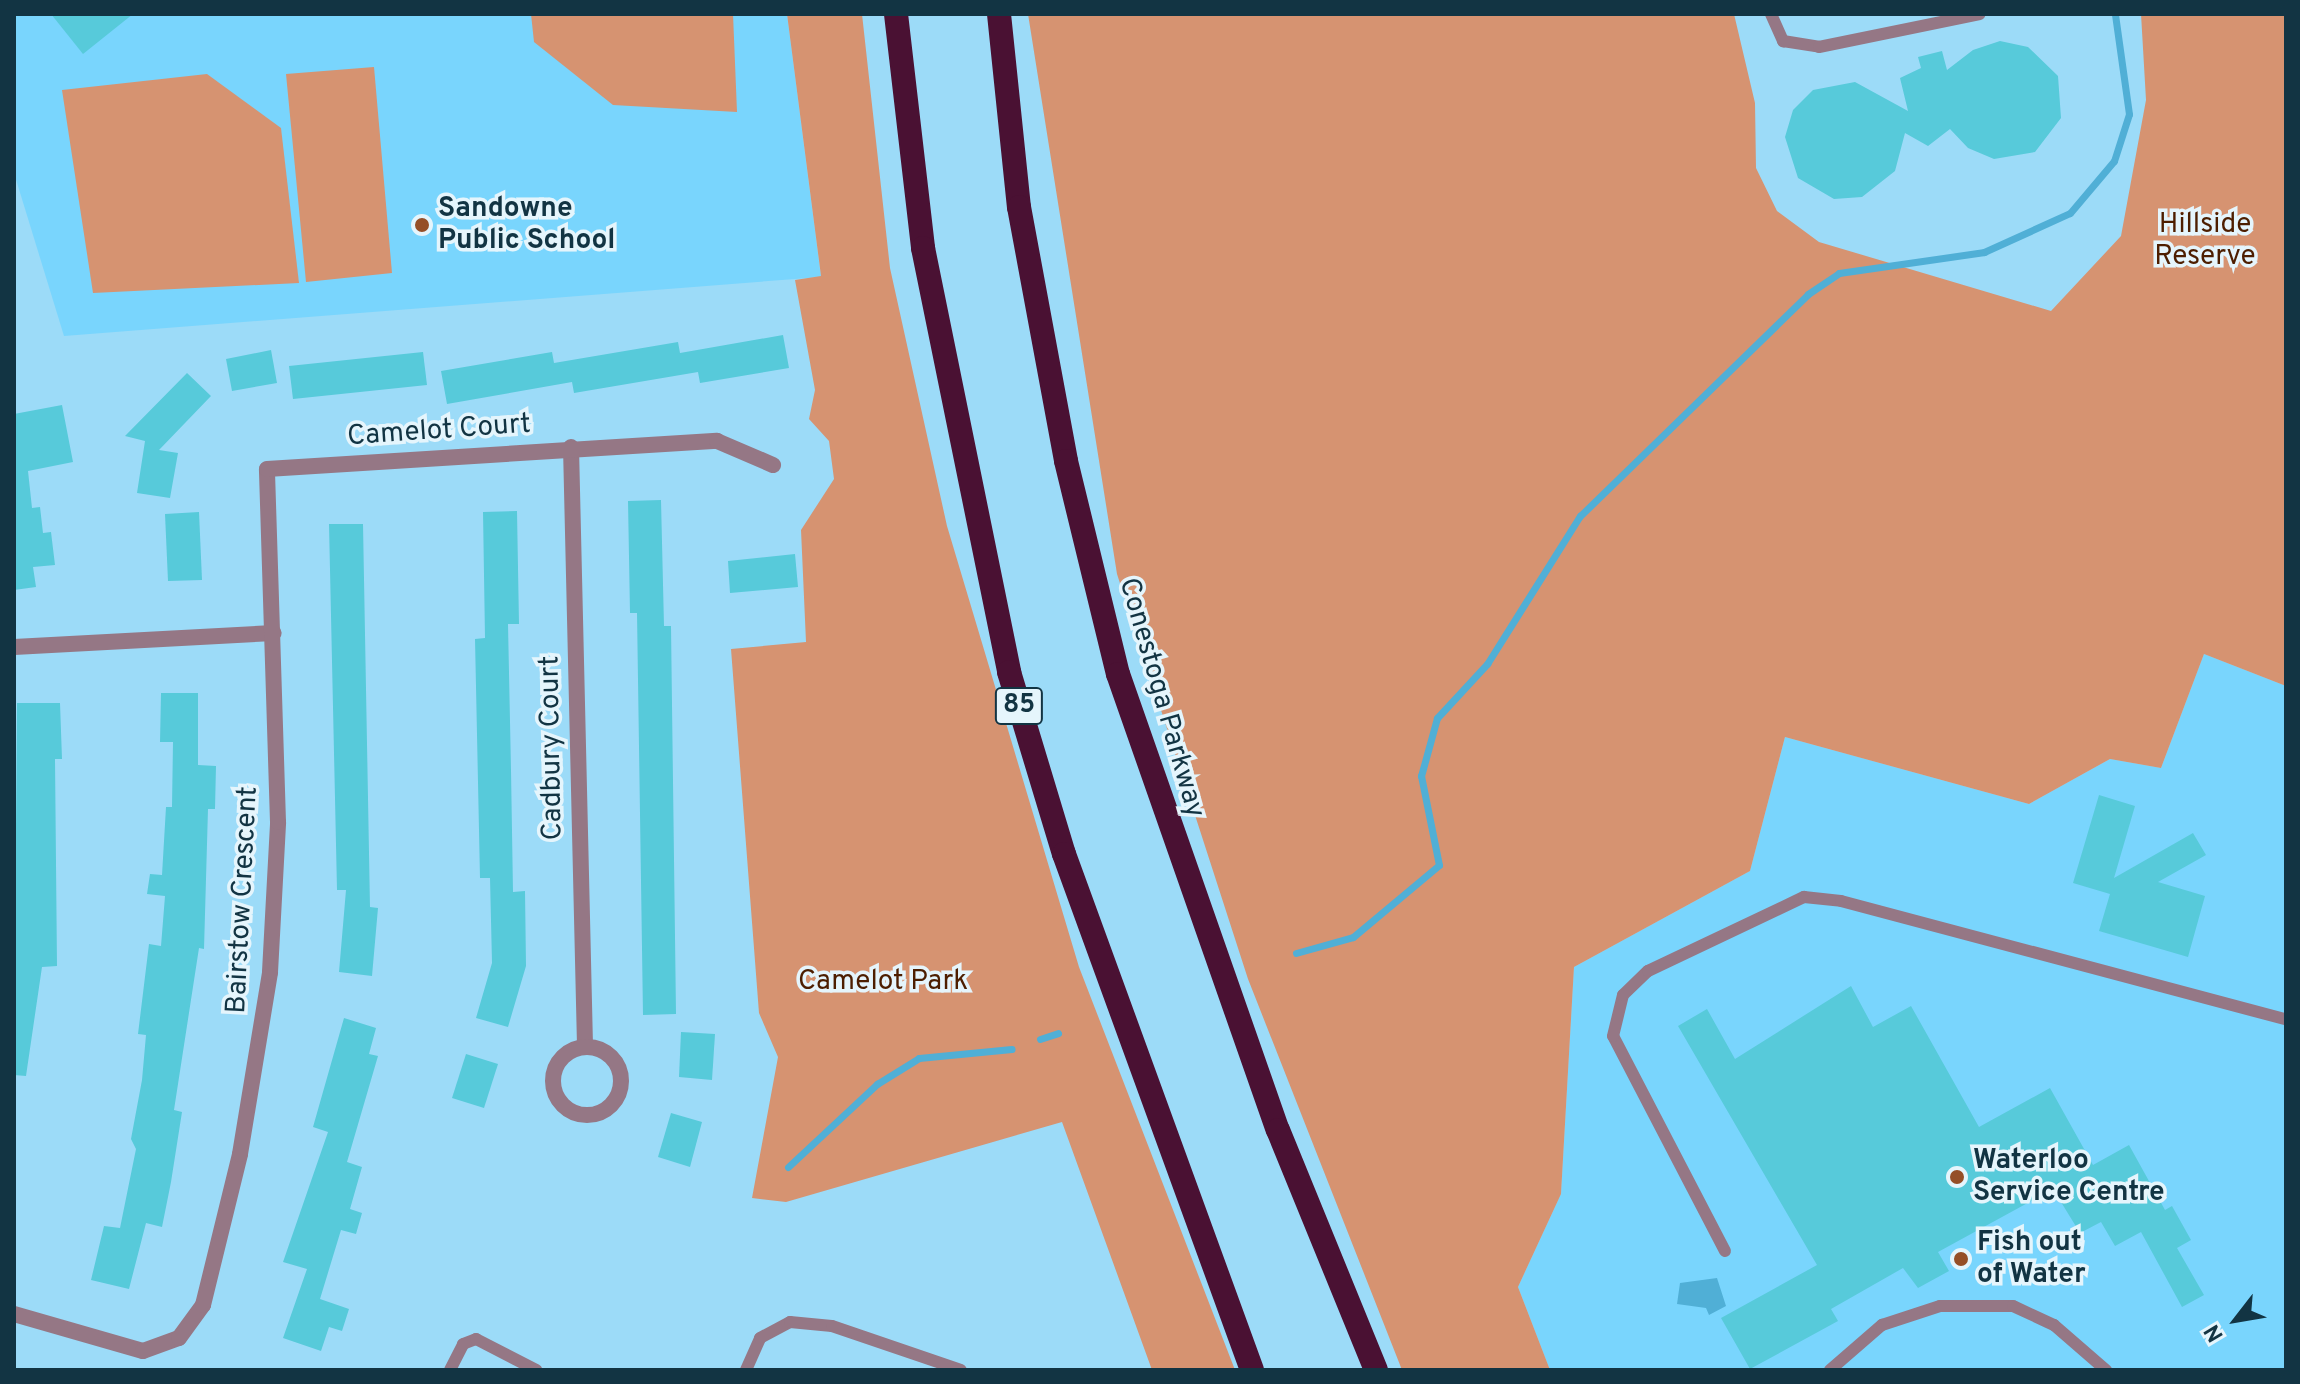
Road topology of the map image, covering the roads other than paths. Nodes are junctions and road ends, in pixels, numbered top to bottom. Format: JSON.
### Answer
{"nodes":[{"id":1,"x":896,"y":14,"type":"edge"},
{"id":2,"x":999,"y":14,"type":"edge"},
{"id":3,"x":1771,"y":14,"type":"edge"},
{"id":4,"x":1980,"y":14,"type":"edge"},
{"id":5,"x":571,"y":447,"type":"junction"},
{"id":6,"x":773,"y":465,"type":"dead end"},
{"id":7,"x":274,"y":633,"type":"junction"},
{"id":8,"x":14,"y":647,"type":"edge"},
{"id":9,"x":2286,"y":1019,"type":"edge"},
{"id":10,"x":585,"y":1047,"type":"junction"},
{"id":11,"x":1725,"y":1251,"type":"dead end"},
{"id":12,"x":14,"y":1314,"type":"edge"},
{"id":13,"x":450,"y":1370,"type":"edge"},
{"id":14,"x":536,"y":1370,"type":"edge"},
{"id":15,"x":746,"y":1370,"type":"edge"},
{"id":16,"x":961,"y":1370,"type":"edge"},
{"id":17,"x":1252,"y":1370,"type":"edge"},
{"id":18,"x":1376,"y":1370,"type":"edge"},
{"id":19,"x":1830,"y":1370,"type":"edge"},
{"id":20,"x":2106,"y":1370,"type":"edge"}],
"edges":[{"from":1,"to":17,"type":"highway","number":"85"},
{"from":2,"to":18,"type":"highway","name":"Conestoga Parkway"},
{"from":3,"to":4,"type":"lane"},
{"from":5,"to":6,"type":"street","name":"Camelot Court"},
{"from":5,"to":7,"type":"street","name":"Camelot Court"},
{"from":5,"to":10,"type":"street","name":"Cadbury Court"},
{"from":7,"to":8,"type":"street"},
{"from":7,"to":12,"type":"street","name":"Bairstow Crescent"},
{"from":9,"to":11,"type":"lane"},
{"from":10,"to":10,"type":"street"},
{"from":13,"to":14,"type":"lane"},
{"from":15,"to":16,"type":"lane"},
{"from":19,"to":20,"type":"lane"}]}
